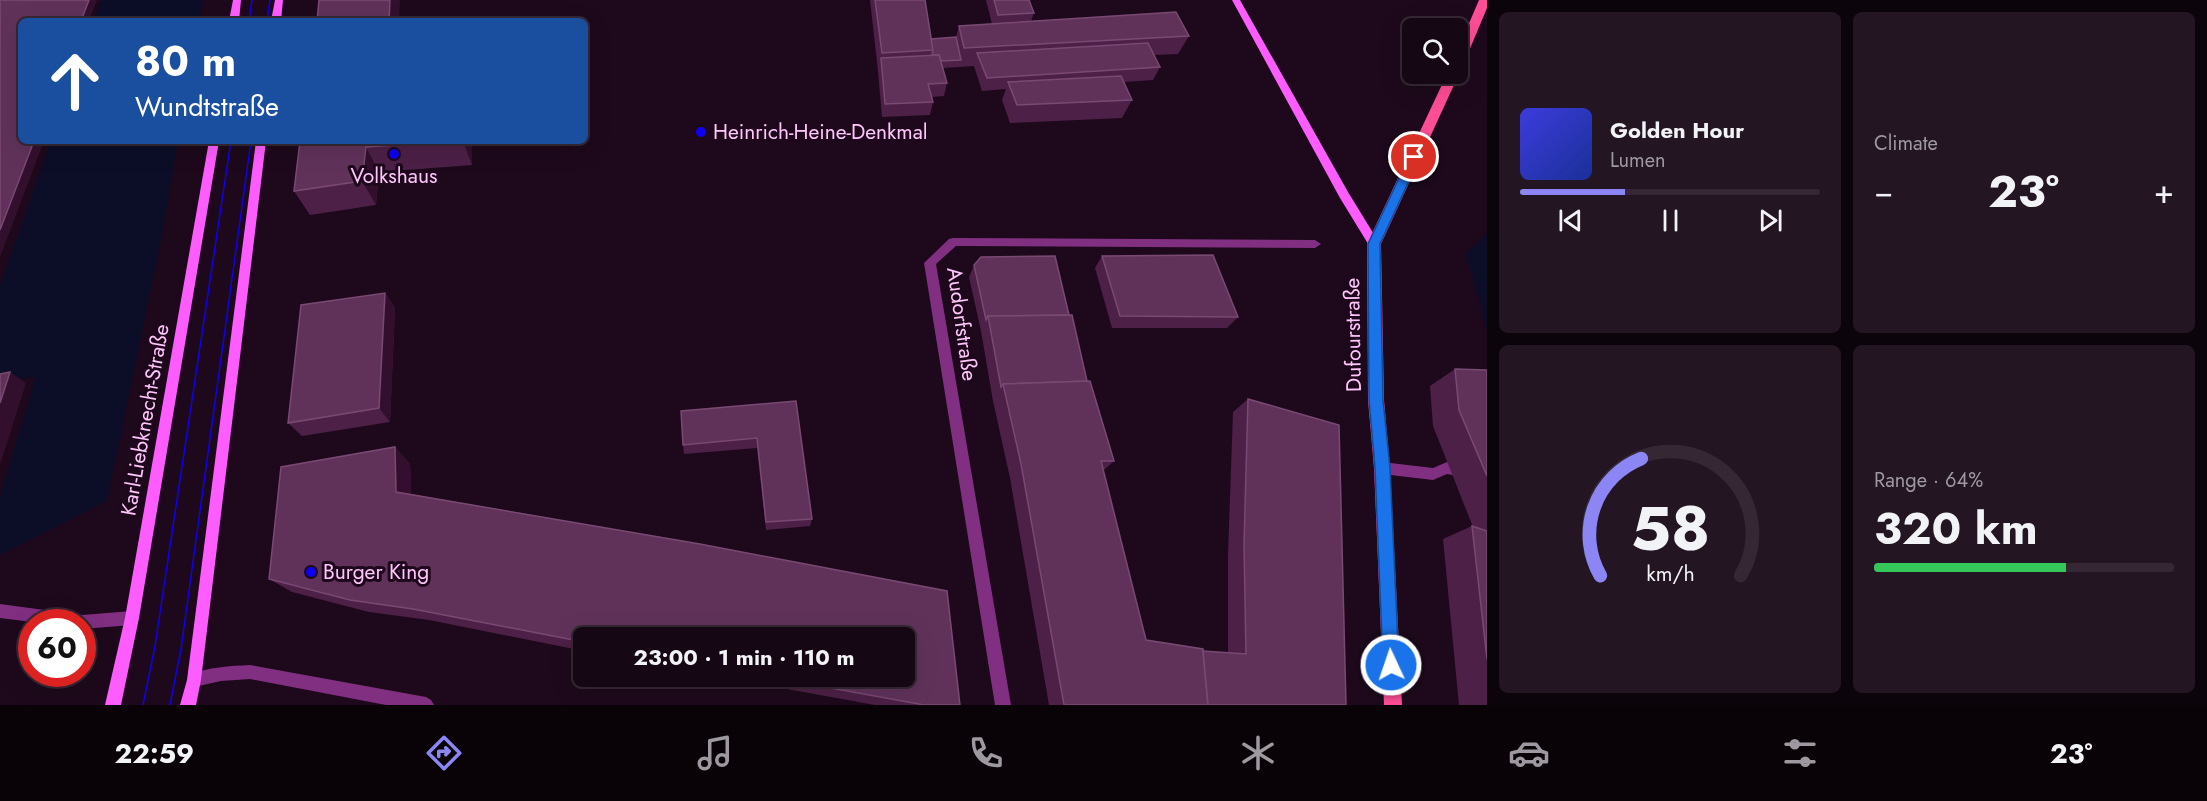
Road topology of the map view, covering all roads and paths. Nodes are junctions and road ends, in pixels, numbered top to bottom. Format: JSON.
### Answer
{"nodes":[{"id":1,"x":237,"y":0,"type":"edge"},
{"id":2,"x":279,"y":0,"type":"edge"},
{"id":3,"x":1236,"y":0,"type":"edge"},
{"id":4,"x":1485,"y":0,"type":"edge"},
{"id":5,"x":234,"y":18,"type":"edge"},
{"id":6,"x":276,"y":18,"type":"edge"},
{"id":7,"x":1468,"y":40,"type":"edge"},
{"id":8,"x":1449,"y":84,"type":"edge"},
{"id":9,"x":213,"y":144,"type":"edge"},
{"id":10,"x":261,"y":144,"type":"edge"},
{"id":11,"x":1315,"y":244,"type":"dead end"},
{"id":12,"x":1374,"y":244,"type":"junction"},
{"id":13,"x":1382,"y":468,"type":"junction"},
{"id":14,"x":1487,"y":475,"type":"edge"},
{"id":15,"x":0,"y":611,"type":"edge"},
{"id":16,"x":132,"y":618,"type":"junction"},
{"id":17,"x":194,"y":680,"type":"junction"},
{"id":18,"x":113,"y":705,"type":"edge"},
{"id":19,"x":188,"y":705,"type":"edge"},
{"id":20,"x":426,"y":705,"type":"edge"},
{"id":21,"x":1003,"y":705,"type":"edge"},
{"id":22,"x":1393,"y":705,"type":"edge"}],
"edges":[{"from":1,"to":5,"type":"main road"},
{"from":2,"to":6,"type":"main road"},
{"from":3,"to":12,"type":"main road"},
{"from":4,"to":7,"type":"main road"},
{"from":8,"to":12,"type":"main road"},
{"from":9,"to":16,"type":"main road","name":"Karl-Liebknecht-Straße"},
{"from":10,"to":17,"type":"main road"},
{"from":11,"to":21,"type":"street","name":"Audorfstraße"},
{"from":12,"to":13,"type":"main road","name":"Dufourstraße"},
{"from":13,"to":14,"type":"street"},
{"from":13,"to":22,"type":"main road","name":"Dufourstraße"},
{"from":15,"to":16,"type":"street"},
{"from":16,"to":18,"type":"main road","name":"Karl-Liebknecht-Straße"},
{"from":17,"to":19,"type":"main road"},
{"from":17,"to":20,"type":"street"}]}
